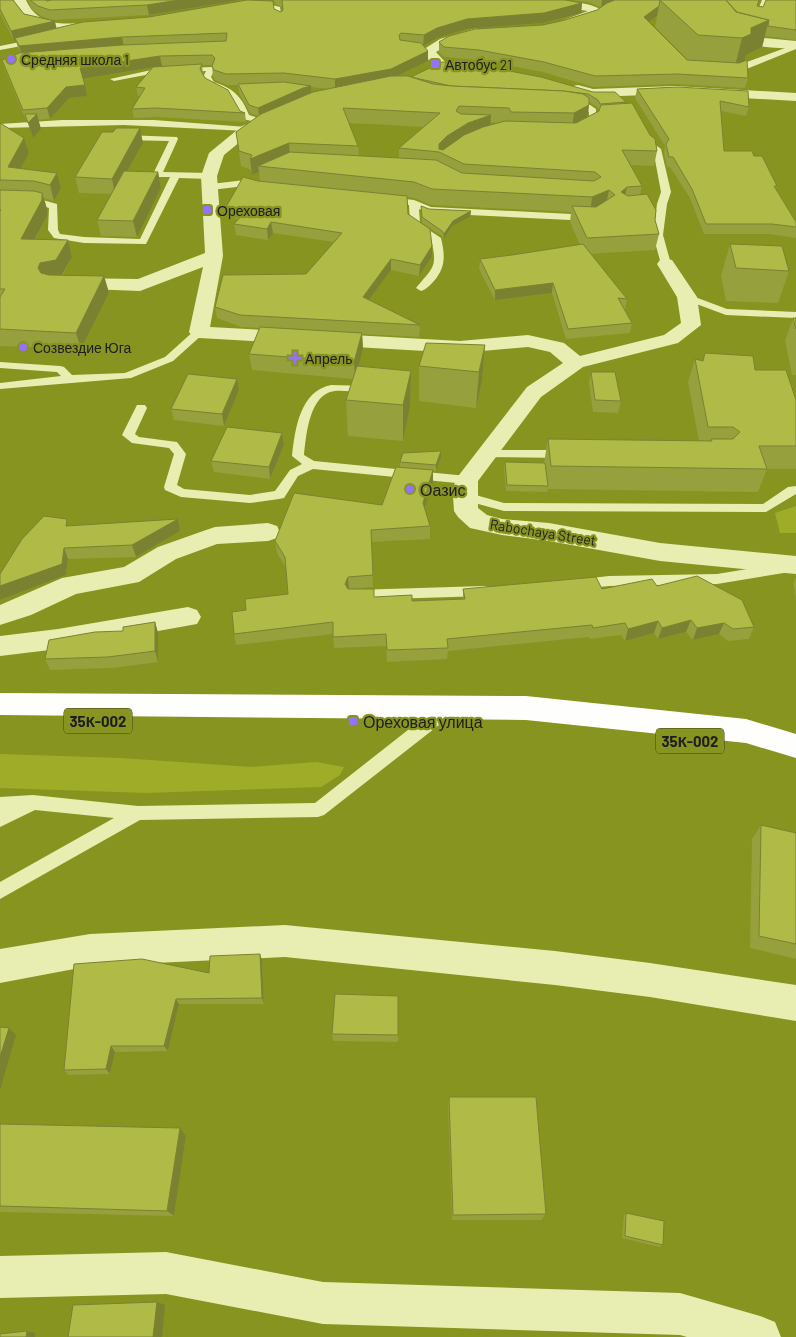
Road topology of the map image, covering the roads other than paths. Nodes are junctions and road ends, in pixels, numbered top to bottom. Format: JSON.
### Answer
{"nodes":[{"id":1,"x":20,"y":0,"type":"edge"},
{"id":2,"x":540,"y":0,"type":"edge"},
{"id":3,"x":764,"y":0,"type":"edge"},
{"id":4,"x":262,"y":1,"type":"edge"},
{"id":5,"x":241,"y":6,"type":"edge"},
{"id":6,"x":758,"y":14,"type":"edge"},
{"id":7,"x":719,"y":15,"type":"edge"},
{"id":8,"x":280,"y":19,"type":"edge"},
{"id":9,"x":117,"y":24,"type":"edge"},
{"id":10,"x":93,"y":27,"type":"junction"},
{"id":11,"x":552,"y":27,"type":"edge"},
{"id":12,"x":488,"y":31,"type":"edge"},
{"id":13,"x":58,"y":34,"type":"edge"},
{"id":14,"x":40,"y":40,"type":"edge"},
{"id":15,"x":796,"y":46,"type":"edge"},
{"id":16,"x":0,"y":49,"type":"edge"},
{"id":17,"x":10,"y":56,"type":"edge"},
{"id":18,"x":431,"y":59,"type":"dead end"},
{"id":19,"x":717,"y":69,"type":"edge"},
{"id":20,"x":114,"y":79,"type":"dead end"},
{"id":21,"x":568,"y":86,"type":"edge"},
{"id":22,"x":228,"y":89,"type":"junction"},
{"id":23,"x":238,"y":89,"type":"edge"},
{"id":24,"x":618,"y":93,"type":"junction"},
{"id":25,"x":796,"y":97,"type":"edge"},
{"id":26,"x":562,"y":102,"type":"edge"},
{"id":27,"x":634,"y":108,"type":"edge"},
{"id":28,"x":288,"y":110,"type":"edge"},
{"id":29,"x":16,"y":125,"type":"junction"},
{"id":30,"x":0,"y":126,"type":"edge"},
{"id":31,"x":254,"y":126,"type":"junction"},
{"id":32,"x":574,"y":133,"type":"edge"},
{"id":33,"x":647,"y":133,"type":"edge"},
{"id":34,"x":8,"y":134,"type":"edge"},
{"id":35,"x":114,"y":138,"type":"edge"},
{"id":36,"x":657,"y":149,"type":"joint"},
{"id":37,"x":176,"y":175,"type":"junction"},
{"id":38,"x":262,"y":175,"type":"edge"},
{"id":39,"x":210,"y":181,"type":"junction"},
{"id":40,"x":244,"y":183,"type":"junction"},
{"id":41,"x":268,"y":188,"type":"edge"},
{"id":42,"x":375,"y":199,"type":"edge"},
{"id":43,"x":0,"y":201,"type":"edge"},
{"id":44,"x":414,"y":203,"type":"junction"},
{"id":45,"x":599,"y":214,"type":"edge"},
{"id":46,"x":214,"y":256,"type":"junction"},
{"id":47,"x":666,"y":264,"type":"joint"},
{"id":48,"x":54,"y":284,"type":"edge"},
{"id":49,"x":421,"y":288,"type":"dead end"},
{"id":50,"x":687,"y":297,"type":"junction"},
{"id":51,"x":796,"y":315,"type":"edge"},
{"id":52,"x":199,"y":332,"type":"junction"},
{"id":53,"x":576,"y":363,"type":"junction"},
{"id":54,"x":0,"y":365,"type":"edge"},
{"id":55,"x":69,"y":379,"type":"junction"},
{"id":56,"x":382,"y":383,"type":"edge"},
{"id":57,"x":0,"y":386,"type":"edge"},
{"id":58,"x":141,"y":408,"type":"dead end"},
{"id":59,"x":487,"y":454,"type":"junction"},
{"id":60,"x":576,"y":454,"type":"edge"},
{"id":61,"x":311,"y":465,"type":"junction"},
{"id":62,"x":466,"y":488,"type":"junction"},
{"id":63,"x":796,"y":490,"type":"edge"},
{"id":64,"x":268,"y":532,"type":"dead end"},
{"id":65,"x":796,"y":565,"type":"edge"},
{"id":66,"x":560,"y":586,"type":"edge"},
{"id":67,"x":494,"y":591,"type":"edge"},
{"id":68,"x":354,"y":595,"type":"edge"},
{"id":69,"x":0,"y":615,"type":"edge"},
{"id":70,"x":188,"y":617,"type":"dead end"},
{"id":71,"x":0,"y":646,"type":"edge"},
{"id":72,"x":0,"y":704,"type":"edge"},
{"id":73,"x":433,"y":720,"type":"junction"},
{"id":74,"x":0,"y":721,"type":"edge"},
{"id":75,"x":796,"y":746,"type":"edge"},
{"id":76,"x":796,"y":760,"type":"edge"},
{"id":77,"x":33,"y":802,"type":"junction"},
{"id":78,"x":0,"y":804,"type":"edge"},
{"id":79,"x":138,"y":813,"type":"junction"},
{"id":80,"x":0,"y":820,"type":"edge"},
{"id":81,"x":0,"y":891,"type":"edge"},
{"id":82,"x":0,"y":966,"type":"edge"},
{"id":83,"x":796,"y":1003,"type":"edge"},
{"id":84,"x":0,"y":1277,"type":"edge"},
{"id":85,"x":760,"y":1337,"type":"edge"}],
"edges":[{"from":1,"to":10,"type":"street"},
{"from":2,"to":11,"type":"street"},
{"from":3,"to":6,"type":"lane"},
{"from":4,"to":5,"type":"street"},
{"from":4,"to":8,"type":"lane"},
{"from":7,"to":15,"type":"street"},
{"from":9,"to":10,"type":"street"},
{"from":10,"to":13,"type":"lane"},
{"from":12,"to":18,"type":"street"},
{"from":14,"to":16,"type":"lane"},
{"from":15,"to":19,"type":"lane"},
{"from":16,"to":17,"type":"lane"},
{"from":20,"to":22,"type":"lane"},
{"from":21,"to":24,"type":"street"},
{"from":22,"to":23,"type":"lane"},
{"from":22,"to":31,"type":"lane"},
{"from":24,"to":25,"type":"street"},
{"from":24,"to":27,"type":"street"},
{"from":26,"to":32,"type":"lane"},
{"from":28,"to":31,"type":"street"},
{"from":29,"to":30,"type":"lane"},
{"from":29,"to":31,"type":"lane"},
{"from":29,"to":34,"type":"lane"},
{"from":31,"to":39,"type":"street"},
{"from":33,"to":36,"type":"street"},
{"from":35,"to":37,"type":"lane"},
{"from":36,"to":47,"type":"lane"},
{"from":37,"to":39,"type":"lane"},
{"from":37,"to":43,"type":"lane"},
{"from":38,"to":40,"type":"lane"},
{"from":39,"to":40,"type":"lane"},
{"from":39,"to":46,"type":"street"},
{"from":40,"to":41,"type":"lane"},
{"from":42,"to":44,"type":"lane"},
{"from":44,"to":45,"type":"lane"},
{"from":44,"to":49,"type":"lane"},
{"from":46,"to":48,"type":"street"},
{"from":46,"to":52,"type":"street"},
{"from":47,"to":50,"type":"street"},
{"from":50,"to":51,"type":"lane"},
{"from":50,"to":53,"type":"street"},
{"from":52,"to":53,"type":"street"},
{"from":52,"to":55,"type":"lane"},
{"from":53,"to":59,"type":"street"},
{"from":54,"to":55,"type":"lane"},
{"from":55,"to":57,"type":"lane"},
{"from":56,"to":61,"type":"lane"},
{"from":58,"to":61,"type":"lane"},
{"from":59,"to":60,"type":"lane"},
{"from":59,"to":62,"type":"street"},
{"from":61,"to":62,"type":"lane"},
{"from":62,"to":63,"type":"lane"},
{"from":62,"to":65,"type":"street","name":"Rabochaya Street"},
{"from":64,"to":69,"type":"street"},
{"from":65,"to":66,"type":"lane"},
{"from":67,"to":68,"type":"lane"},
{"from":70,"to":71,"type":"street"},
{"from":72,"to":75,"type":"highway"},
{"from":73,"to":74,"type":"highway","number":"35К-002"},
{"from":73,"to":76,"type":"highway","number":"35К-002"},
{"from":73,"to":79,"type":"lane"},
{"from":77,"to":78,"type":"lane"},
{"from":77,"to":79,"type":"lane"},
{"from":77,"to":80,"type":"lane"},
{"from":79,"to":81,"type":"lane"},
{"from":82,"to":83,"type":"street"},
{"from":84,"to":85,"type":"street"}]}
